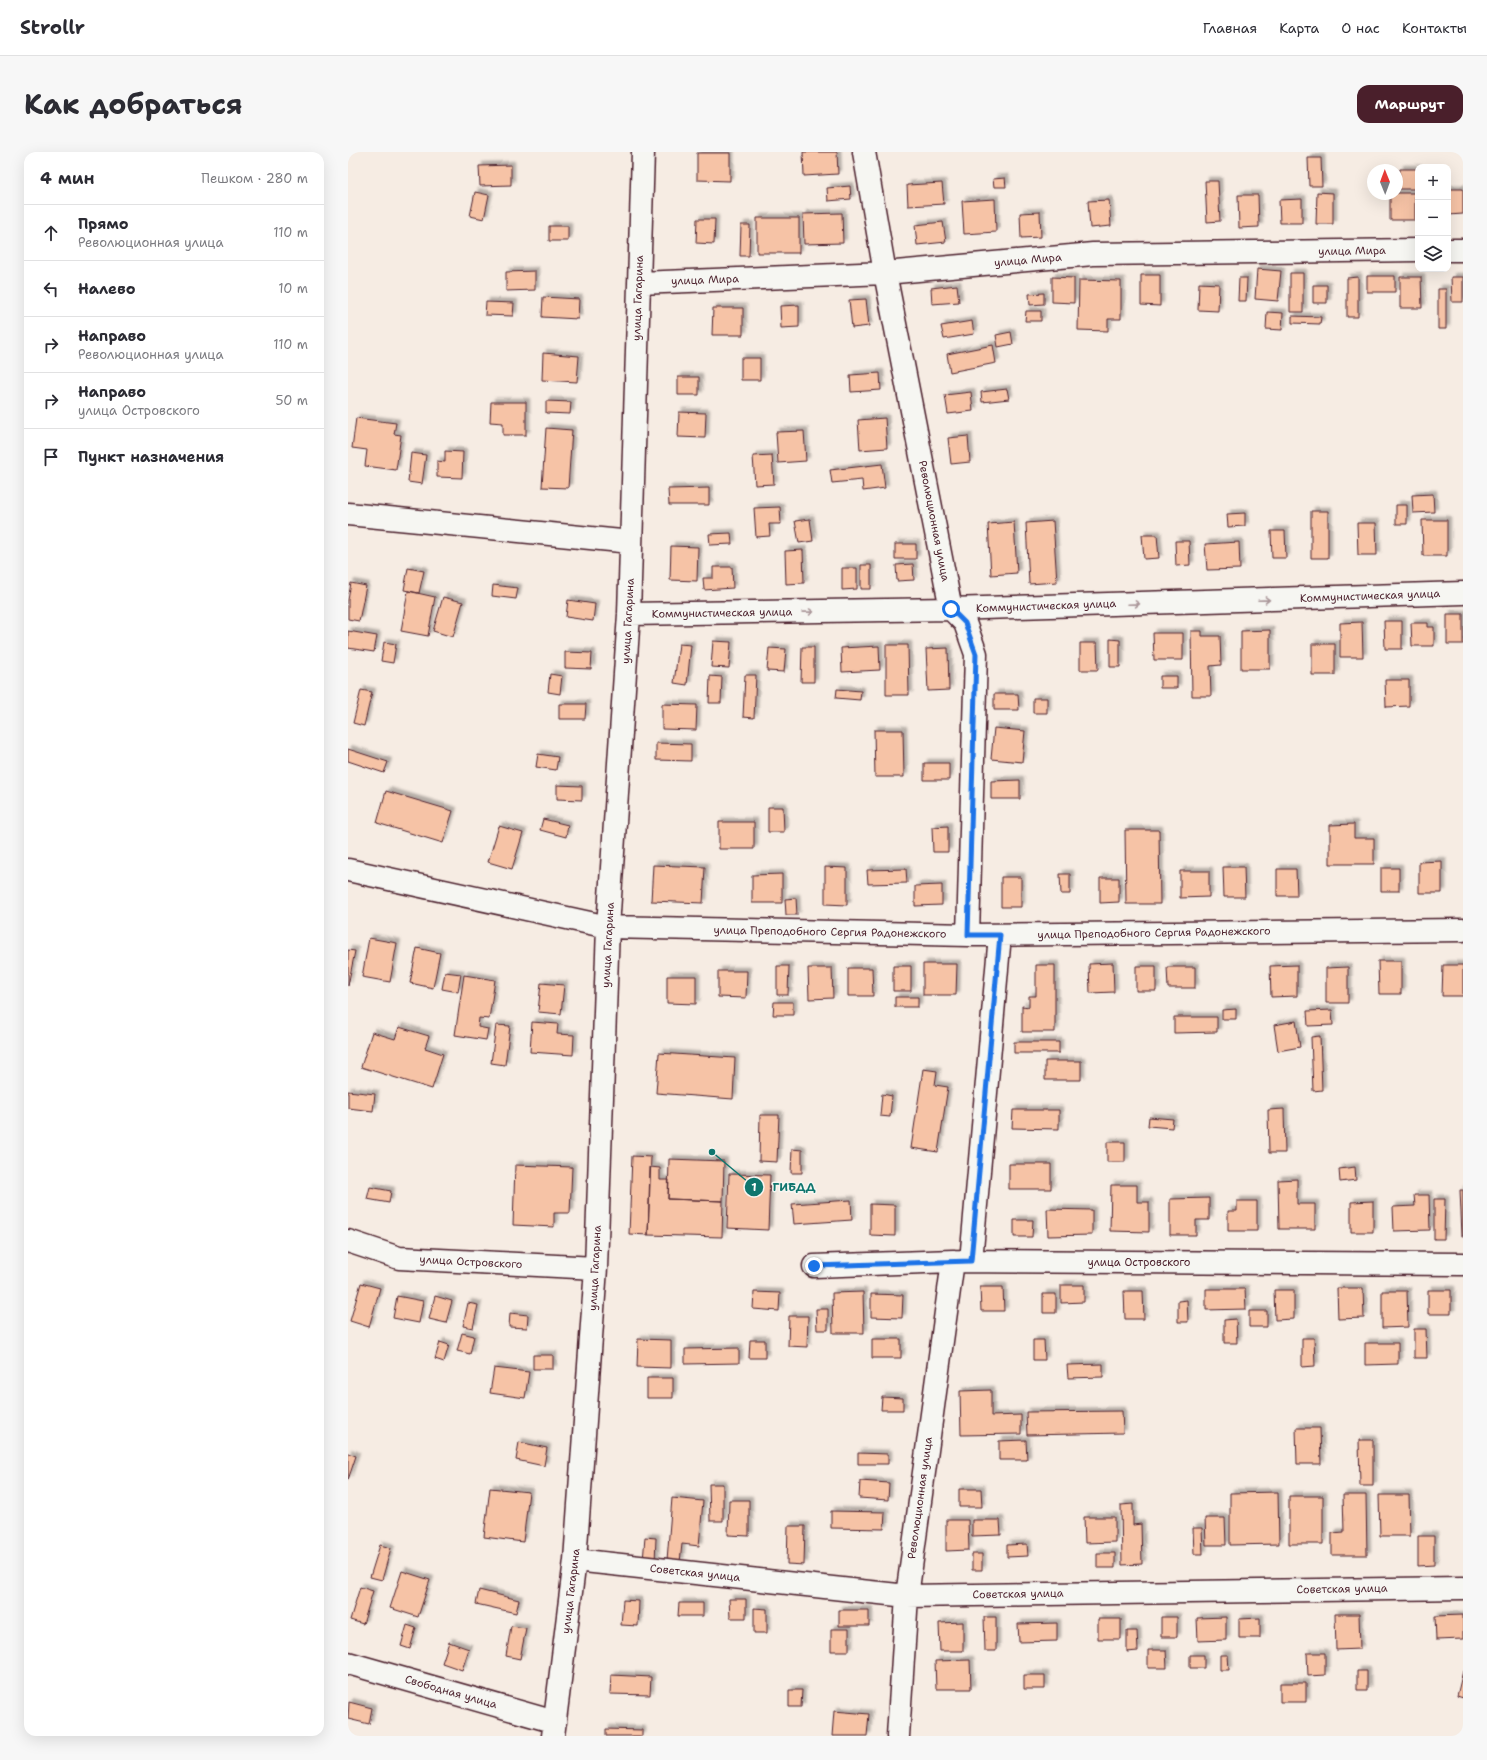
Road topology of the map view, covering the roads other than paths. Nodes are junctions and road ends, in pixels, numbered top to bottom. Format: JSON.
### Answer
{"nodes":[{"id":1,"x":643,"y":152,"type":"edge"},
{"id":2,"x":864,"y":152,"type":"edge"},
{"id":3,"x":1415,"y":250,"type":"edge"},
{"id":4,"x":1451,"y":250,"type":"edge"},
{"id":5,"x":1463,"y":250,"type":"edge"},
{"id":6,"x":885,"y":273,"type":"junction"},
{"id":7,"x":639,"y":283,"type":"junction"},
{"id":8,"x":348,"y":514,"type":"edge"},
{"id":9,"x":631,"y":542,"type":"junction"},
{"id":10,"x":1463,"y":593,"type":"edge"},
{"id":11,"x":951,"y":609,"type":"junction"},
{"id":12,"x":629,"y":614,"type":"junction"},
{"id":13,"x":348,"y":870,"type":"edge"},
{"id":14,"x":608,"y":927,"type":"junction"},
{"id":15,"x":1463,"y":930,"type":"edge"},
{"id":16,"x":968,"y":935,"type":"junction"},
{"id":17,"x":1000,"y":935,"type":"junction"},
{"id":18,"x":348,"y":1241,"type":"edge"},
{"id":19,"x":962,"y":1261,"type":"junction"},
{"id":20,"x":1463,"y":1264,"type":"edge"},
{"id":21,"x":814,"y":1266,"type":"dead end"},
{"id":22,"x":596,"y":1268,"type":"junction"},
{"id":23,"x":575,"y":1560,"type":"junction"},
{"id":24,"x":1463,"y":1588,"type":"edge"},
{"id":25,"x":907,"y":1596,"type":"junction"},
{"id":26,"x":348,"y":1663,"type":"edge"},
{"id":27,"x":554,"y":1729,"type":"edge"},
{"id":28,"x":898,"y":1736,"type":"edge"}],
"edges":[{"from":1,"to":7,"type":"street","name":"улица Гагарина"},
{"from":2,"to":6,"type":"street","name":"Революционная улица"},
{"from":3,"to":6,"type":"street","name":"улица Мира"},
{"from":4,"to":5,"type":"street"},
{"from":6,"to":7,"type":"street","name":"улица Мира"},
{"from":6,"to":11,"type":"street","name":"Революционная улица"},
{"from":7,"to":9,"type":"street","name":"улица Гагарина"},
{"from":8,"to":9,"type":"street"},
{"from":9,"to":12,"type":"street","name":"улица Гагарина"},
{"from":11,"to":10,"type":"street","name":"Коммунистическая улица","one_way":true},
{"from":12,"to":11,"type":"street","name":"Коммунистическая улица","one_way":true},
{"from":11,"to":16,"type":"street"},
{"from":12,"to":14,"type":"street","name":"улица Гагарина"},
{"from":13,"to":14,"type":"street","name":"улица Преподобного Сергия Радонежского"},
{"from":14,"to":16,"type":"street","name":"улица Преподобного Сергия Радонежского"},
{"from":14,"to":22,"type":"street","name":"улица Гагарина"},
{"from":15,"to":17,"type":"street","name":"улица Преподобного Сергия Радонежского"},
{"from":16,"to":17,"type":"street","name":"улица Преподобного Сергия Радонежского"},
{"from":17,"to":19,"type":"street","name":"Революционная улица"},
{"from":18,"to":22,"type":"street","name":"улица Островского"},
{"from":19,"to":20,"type":"street","name":"улица Островского"},
{"from":19,"to":21,"type":"street","name":"улица Островского"},
{"from":19,"to":25,"type":"street","name":"Революционная улица"},
{"from":22,"to":23,"type":"street","name":"улица Гагарина"},
{"from":23,"to":25,"type":"street","name":"Советская улица"},
{"from":23,"to":27,"type":"street","name":"улица Гагарина"},
{"from":24,"to":25,"type":"street","name":"Советская улица"},
{"from":25,"to":28,"type":"street","name":"Революционная улица"},
{"from":26,"to":27,"type":"street","name":"Свободная улица"}]}
